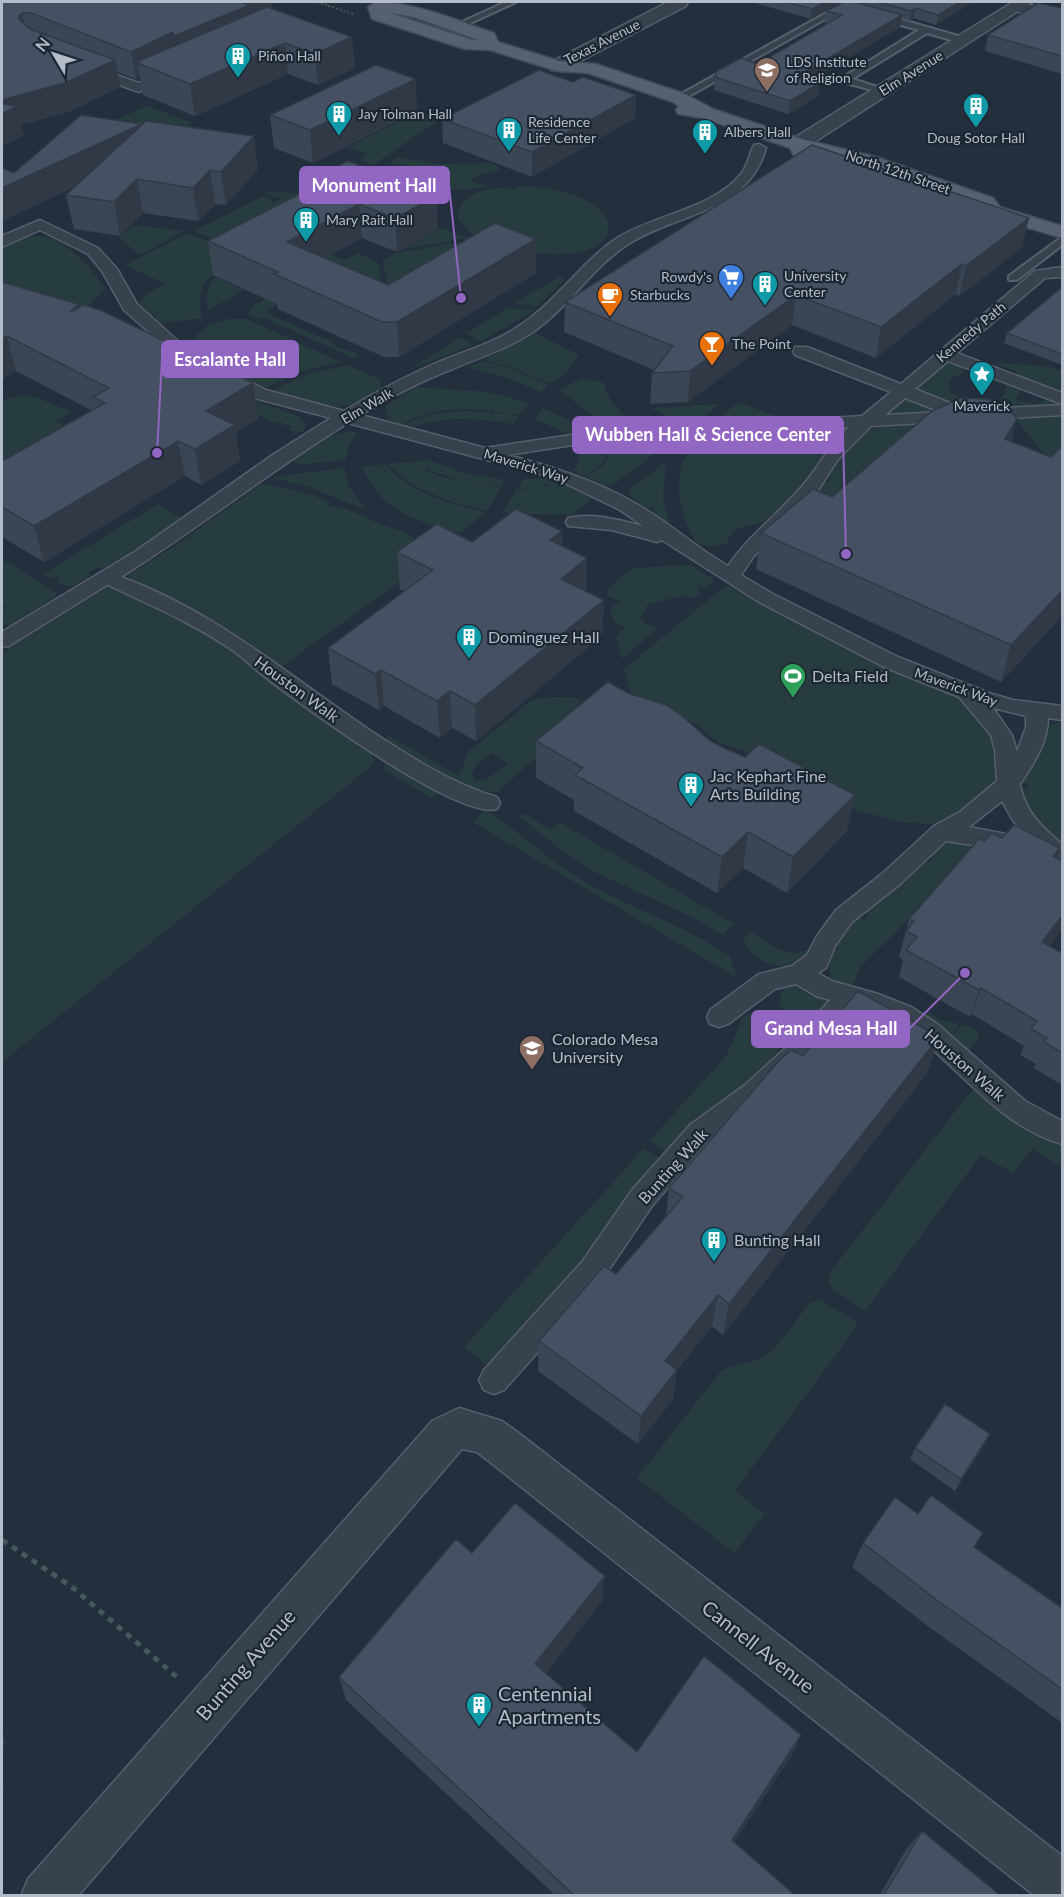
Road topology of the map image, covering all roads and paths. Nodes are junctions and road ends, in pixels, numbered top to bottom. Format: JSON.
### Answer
{"nodes":[{"id":1,"x":512,"y":2,"type":"edge"},
{"id":2,"x":680,"y":2,"type":"edge"},
{"id":3,"x":369,"y":4,"type":"edge"},
{"id":4,"x":1020,"y":4,"type":"edge"},
{"id":5,"x":849,"y":6,"type":"edge"},
{"id":6,"x":864,"y":12,"type":"edge"},
{"id":7,"x":1062,"y":18,"type":"edge"},
{"id":8,"x":457,"y":26,"type":"junction"},
{"id":9,"x":927,"y":30,"type":"junction"},
{"id":10,"x":962,"y":40,"type":"junction"},
{"id":11,"x":491,"y":45,"type":"junction"},
{"id":12,"x":74,"y":64,"type":"edge"},
{"id":13,"x":557,"y":66,"type":"junction"},
{"id":14,"x":188,"y":67,"type":"edge"},
{"id":15,"x":881,"y":91,"type":"junction"},
{"id":16,"x":680,"y":98,"type":"junction"},
{"id":17,"x":706,"y":113,"type":"junction"},
{"id":18,"x":759,"y":148,"type":"dead end"},
{"id":19,"x":799,"y":158,"type":"junction"},
{"id":20,"x":766,"y":178,"type":"edge"},
{"id":21,"x":736,"y":186,"type":"junction"},
{"id":22,"x":1062,"y":232,"type":"edge"},
{"id":23,"x":1062,"y":240,"type":"edge"},
{"id":24,"x":2,"y":242,"type":"edge"},
{"id":25,"x":1062,"y":272,"type":"edge"},
{"id":26,"x":1013,"y":278,"type":"dead end"},
{"id":27,"x":801,"y":351,"type":"dead end"},
{"id":28,"x":944,"y":354,"type":"junction"},
{"id":29,"x":902,"y":390,"type":"junction"},
{"id":30,"x":1062,"y":399,"type":"edge"},
{"id":31,"x":1062,"y":411,"type":"edge"},
{"id":32,"x":968,"y":416,"type":"junction"},
{"id":33,"x":348,"y":417,"type":"junction"},
{"id":34,"x":864,"y":422,"type":"junction"},
{"id":35,"x":483,"y":453,"type":"junction"},
{"id":36,"x":575,"y":522,"type":"dead end"},
{"id":37,"x":757,"y":541,"type":"junction"},
{"id":38,"x":679,"y":544,"type":"junction"},
{"id":39,"x":698,"y":557,"type":"junction"},
{"id":40,"x":730,"y":577,"type":"junction"},
{"id":41,"x":104,"y":578,"type":"junction"},
{"id":42,"x":2,"y":641,"type":"edge"},
{"id":43,"x":966,"y":693,"type":"junction"},
{"id":44,"x":1037,"y":711,"type":"junction"},
{"id":45,"x":1062,"y":713,"type":"edge"},
{"id":46,"x":1008,"y":784,"type":"junction"},
{"id":47,"x":489,"y":803,"type":"dead end"},
{"id":48,"x":942,"y":832,"type":"junction"},
{"id":49,"x":1062,"y":858,"type":"edge"},
{"id":50,"x":799,"y":974,"type":"junction"},
{"id":51,"x":848,"y":996,"type":"junction"},
{"id":52,"x":719,"y":1017,"type":"dead end"},
{"id":53,"x":1062,"y":1133,"type":"edge"},
{"id":54,"x":494,"y":1380,"type":"dead end"},
{"id":55,"x":447,"y":1435,"type":"joint"},
{"id":56,"x":2,"y":1540,"type":"edge"},
{"id":57,"x":178,"y":1678,"type":"dead end"},
{"id":58,"x":1062,"y":1886,"type":"edge"},
{"id":59,"x":45,"y":1896,"type":"edge"}],
"edges":[{"from":1,"to":8,"type":"lane"},
{"from":2,"to":13,"type":"street","name":"Texas Avenue"},
{"from":3,"to":8,"type":"main road","name":"North 12th Street"},
{"from":3,"to":11,"type":"main road","name":"North 12th Street"},
{"from":4,"to":7,"type":"street"},
{"from":4,"to":10,"type":"street","name":"Elm Avenue"},
{"from":5,"to":16,"type":"lane"},
{"from":6,"to":9,"type":"lane"},
{"from":8,"to":11,"type":"main road","name":"North 12th Street"},
{"from":9,"to":10,"type":"lane"},
{"from":9,"to":15,"type":"lane"},
{"from":10,"to":15,"type":"street","name":"Elm Avenue"},
{"from":11,"to":13,"type":"main road","name":"North 12th Street"},
{"from":12,"to":14,"type":"street"},
{"from":13,"to":16,"type":"main road","name":"North 12th Street"},
{"from":13,"to":17,"type":"main road","name":"North 12th Street"},
{"from":15,"to":19,"type":"street","name":"Elm Avenue"},
{"from":16,"to":17,"type":"main road","name":"North 12th Street"},
{"from":17,"to":19,"type":"main road","name":"North 12th Street"},
{"from":18,"to":21,"type":"street","name":"Elm Walk"},
{"from":19,"to":22,"type":"main road","name":"North 12th Street"},
{"from":20,"to":21,"type":"street","name":"Elm Walk"},
{"from":21,"to":33,"type":"street","name":"Elm Walk"},
{"from":23,"to":26,"type":"lane"},
{"from":24,"to":33,"type":"street","name":"Maverick Way"},
{"from":25,"to":28,"type":"street","name":"Kennedy Path"},
{"from":27,"to":29,"type":"street"},
{"from":28,"to":29,"type":"street","name":"Kennedy Path"},
{"from":28,"to":30,"type":"street"},
{"from":29,"to":32,"type":"street"},
{"from":29,"to":34,"type":"street","name":"Kennedy Path"},
{"from":31,"to":32,"type":"street"},
{"from":32,"to":34,"type":"street"},
{"from":33,"to":35,"type":"street","name":"Maverick Way"},
{"from":33,"to":41,"type":"street","name":"Elm Walk"},
{"from":34,"to":35,"type":"street"},
{"from":34,"to":37,"type":"street","name":"Kennedy Path"},
{"from":35,"to":38,"type":"street","name":"Maverick Way"},
{"from":36,"to":38,"type":"street"},
{"from":37,"to":39,"type":"street"},
{"from":37,"to":40,"type":"street","name":"Kennedy Path"},
{"from":38,"to":39,"type":"street","name":"Maverick Way"},
{"from":39,"to":40,"type":"street","name":"Maverick Way"},
{"from":40,"to":43,"type":"street","name":"Maverick Way"},
{"from":41,"to":42,"type":"street","name":"Elm Walk"},
{"from":41,"to":47,"type":"street","name":"Houston Walk"},
{"from":43,"to":44,"type":"street","name":"Maverick Way"},
{"from":43,"to":46,"type":"street"},
{"from":44,"to":45,"type":"street","name":"Maverick Way"},
{"from":44,"to":46,"type":"street"},
{"from":46,"to":48,"type":"street"},
{"from":46,"to":49,"type":"street"},
{"from":48,"to":49,"type":"street"},
{"from":48,"to":50,"type":"street"},
{"from":50,"to":51,"type":"street","name":"Houston Walk"},
{"from":50,"to":52,"type":"street"},
{"from":51,"to":53,"type":"street","name":"Houston Walk"},
{"from":51,"to":54,"type":"street","name":"Bunting Walk"},
{"from":55,"to":58,"type":"street","name":"Cannell Avenue"},
{"from":55,"to":59,"type":"street","name":"Bunting Avenue"},
{"from":56,"to":57,"type":"path"}]}
